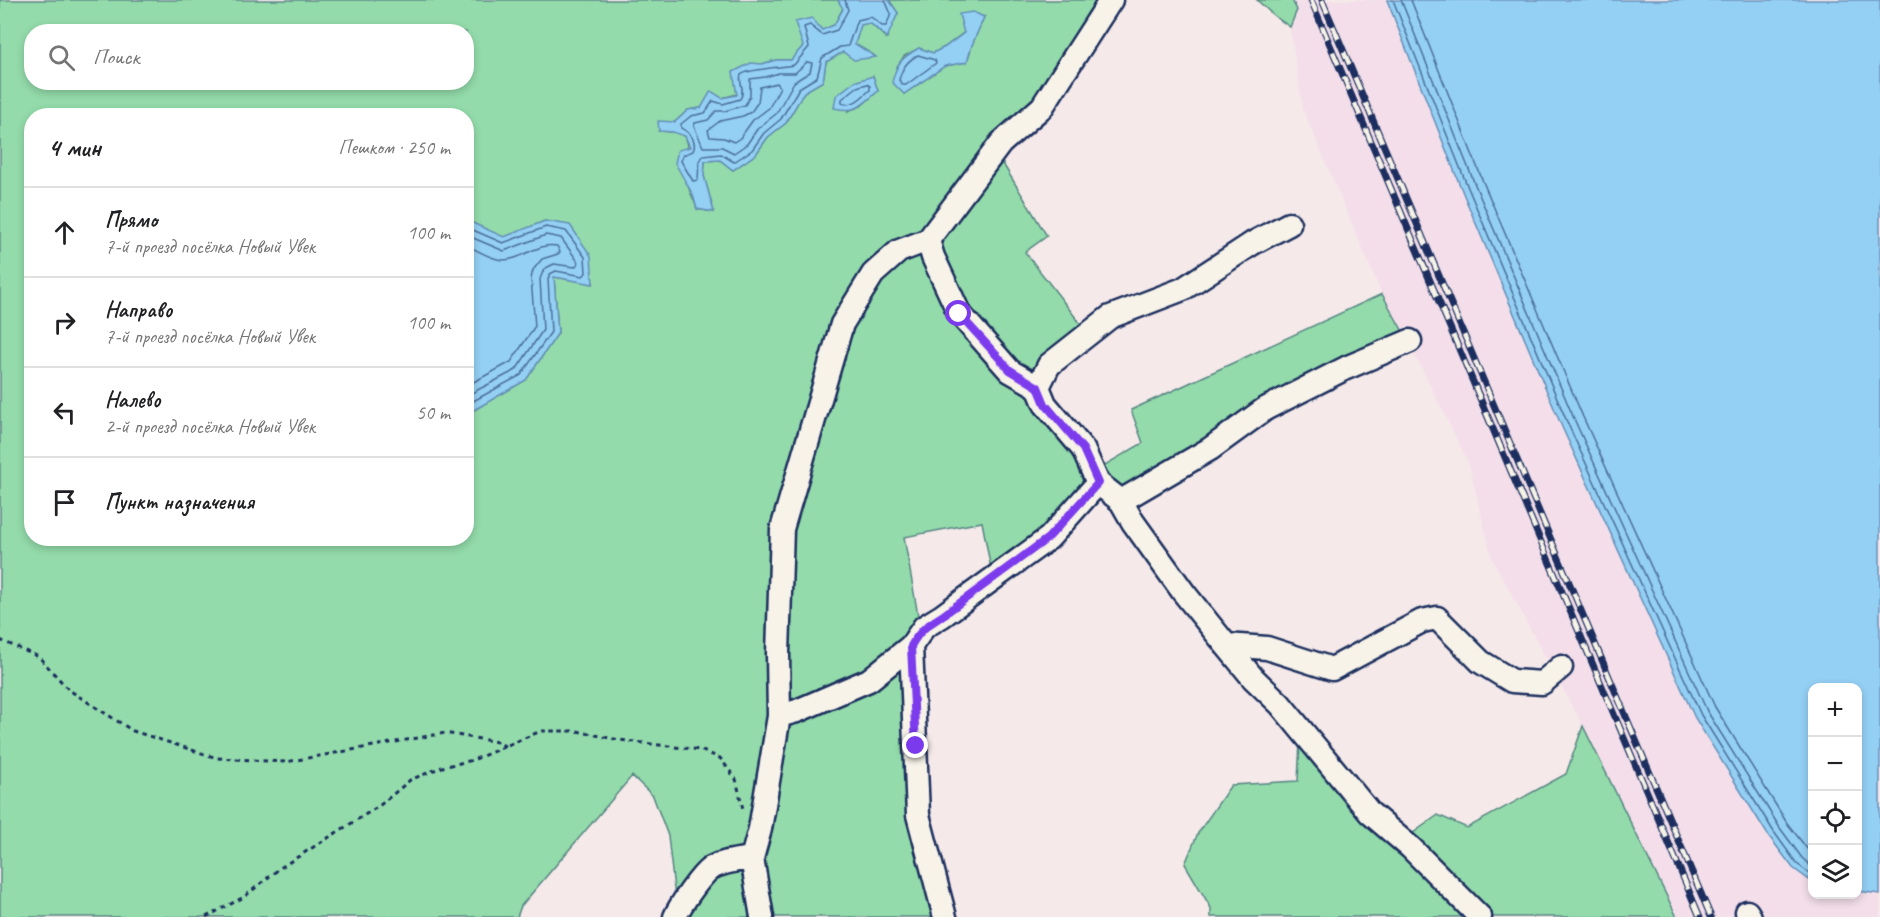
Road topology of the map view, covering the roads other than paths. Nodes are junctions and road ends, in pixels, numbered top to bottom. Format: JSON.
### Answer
{"nodes":[{"id":1,"x":1111,"y":0,"type":"edge"},
{"id":2,"x":1289,"y":224,"type":"dead end"},
{"id":3,"x":928,"y":240,"type":"junction"},
{"id":4,"x":1410,"y":341,"type":"dead end"},
{"id":5,"x":1038,"y":387,"type":"junction"},
{"id":6,"x":1098,"y":483,"type":"junction"},
{"id":7,"x":1121,"y":501,"type":"junction"},
{"id":8,"x":1226,"y":645,"type":"junction"},
{"id":9,"x":911,"y":646,"type":"junction"},
{"id":10,"x":1561,"y":667,"type":"dead end"},
{"id":11,"x":779,"y":716,"type":"junction"},
{"id":12,"x":752,"y":858,"type":"junction"},
{"id":13,"x":677,"y":911,"type":"edge"},
{"id":14,"x":762,"y":917,"type":"edge"},
{"id":15,"x":945,"y":917,"type":"edge"},
{"id":16,"x":1480,"y":917,"type":"edge"}],
"edges":[{"from":1,"to":3,"type":"street"},
{"from":2,"to":5,"type":"street"},
{"from":3,"to":5,"type":"street"},
{"from":3,"to":11,"type":"street"},
{"from":4,"to":7,"type":"street"},
{"from":5,"to":6,"type":"street"},
{"from":6,"to":7,"type":"street"},
{"from":6,"to":9,"type":"street"},
{"from":7,"to":8,"type":"street"},
{"from":8,"to":10,"type":"street"},
{"from":8,"to":16,"type":"street"},
{"from":9,"to":11,"type":"street"},
{"from":9,"to":15,"type":"street"},
{"from":11,"to":12,"type":"street"},
{"from":12,"to":13,"type":"street"},
{"from":12,"to":14,"type":"street"}]}
